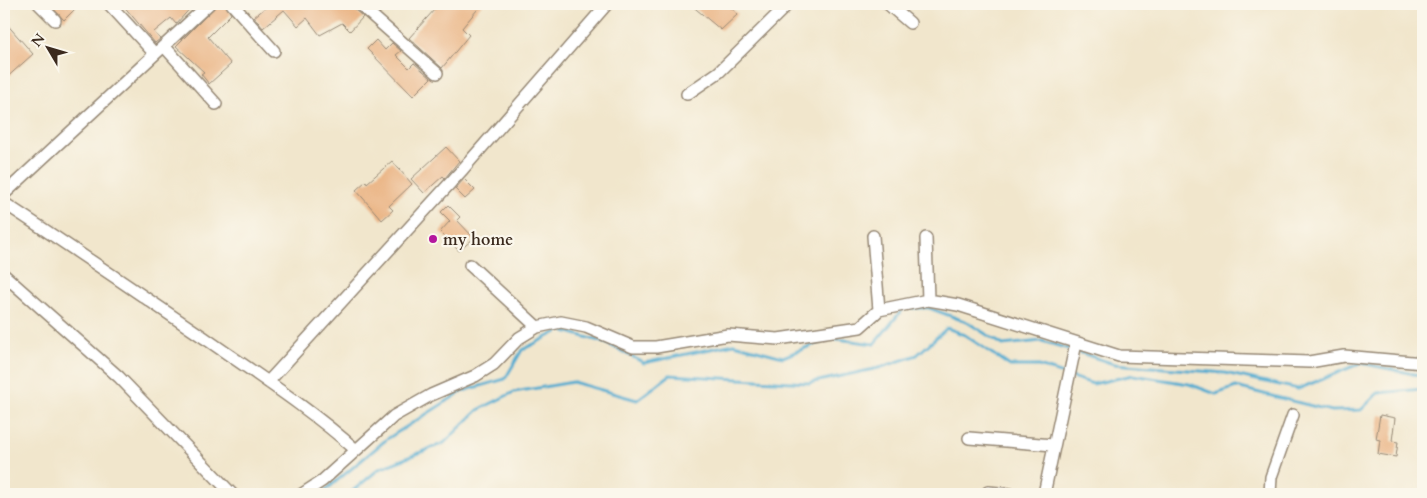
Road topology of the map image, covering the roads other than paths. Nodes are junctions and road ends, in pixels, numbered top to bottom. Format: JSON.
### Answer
{"nodes":[{"id":1,"x":39,"y":4,"type":"edge"},
{"id":2,"x":110,"y":4,"type":"edge"},
{"id":3,"x":232,"y":4,"type":"edge"},
{"id":4,"x":359,"y":4,"type":"edge"},
{"id":5,"x":607,"y":4,"type":"edge"},
{"id":6,"x":788,"y":4,"type":"edge"},
{"id":7,"x":888,"y":4,"type":"edge"},
{"id":8,"x":205,"y":5,"type":"edge"},
{"id":9,"x":55,"y":20,"type":"dead end"},
{"id":10,"x":910,"y":23,"type":"dead end"},
{"id":11,"x":164,"y":46,"type":"junction"},
{"id":12,"x":274,"y":51,"type":"dead end"},
{"id":13,"x":155,"y":54,"type":"junction"},
{"id":14,"x":437,"y":73,"type":"dead end"},
{"id":15,"x":687,"y":94,"type":"dead end"},
{"id":16,"x":216,"y":104,"type":"dead end"},
{"id":17,"x":4,"y":194,"type":"edge"},
{"id":18,"x":4,"y":203,"type":"edge"},
{"id":19,"x":872,"y":236,"type":"dead end"},
{"id":20,"x":926,"y":238,"type":"dead end"},
{"id":21,"x":470,"y":265,"type":"dead end"},
{"id":22,"x":4,"y":275,"type":"edge"},
{"id":23,"x":928,"y":300,"type":"junction"},
{"id":24,"x":879,"y":310,"type":"junction"},
{"id":25,"x":538,"y":327,"type":"junction"},
{"id":26,"x":1076,"y":343,"type":"junction"},
{"id":27,"x":1423,"y":362,"type":"edge"},
{"id":28,"x":268,"y":382,"type":"junction"},
{"id":29,"x":1294,"y":415,"type":"dead end"},
{"id":30,"x":969,"y":438,"type":"dead end"},
{"id":31,"x":1053,"y":445,"type":"junction"},
{"id":32,"x":356,"y":450,"type":"junction"},
{"id":33,"x":988,"y":492,"type":"dead end"},
{"id":34,"x":232,"y":494,"type":"edge"},
{"id":35,"x":302,"y":494,"type":"edge"},
{"id":36,"x":1010,"y":494,"type":"edge"},
{"id":37,"x":1044,"y":494,"type":"edge"},
{"id":38,"x":1270,"y":494,"type":"edge"}],
"edges":[{"from":1,"to":9,"type":"street"},
{"from":2,"to":13,"type":"street"},
{"from":3,"to":12,"type":"street"},
{"from":4,"to":14,"type":"street"},
{"from":5,"to":28,"type":"street"},
{"from":6,"to":15,"type":"street"},
{"from":7,"to":10,"type":"street"},
{"from":8,"to":11,"type":"street"},
{"from":11,"to":13,"type":"street"},
{"from":11,"to":16,"type":"street"},
{"from":13,"to":17,"type":"street"},
{"from":18,"to":28,"type":"street"},
{"from":19,"to":24,"type":"street"},
{"from":20,"to":23,"type":"street"},
{"from":21,"to":25,"type":"street"},
{"from":22,"to":34,"type":"street"},
{"from":23,"to":24,"type":"street"},
{"from":23,"to":26,"type":"street"},
{"from":24,"to":25,"type":"street"},
{"from":25,"to":32,"type":"street"},
{"from":26,"to":27,"type":"street"},
{"from":26,"to":31,"type":"street"},
{"from":28,"to":32,"type":"street"},
{"from":29,"to":38,"type":"street"},
{"from":30,"to":31,"type":"street"},
{"from":31,"to":37,"type":"street"},
{"from":32,"to":35,"type":"street"},
{"from":33,"to":36,"type":"street"}]}
